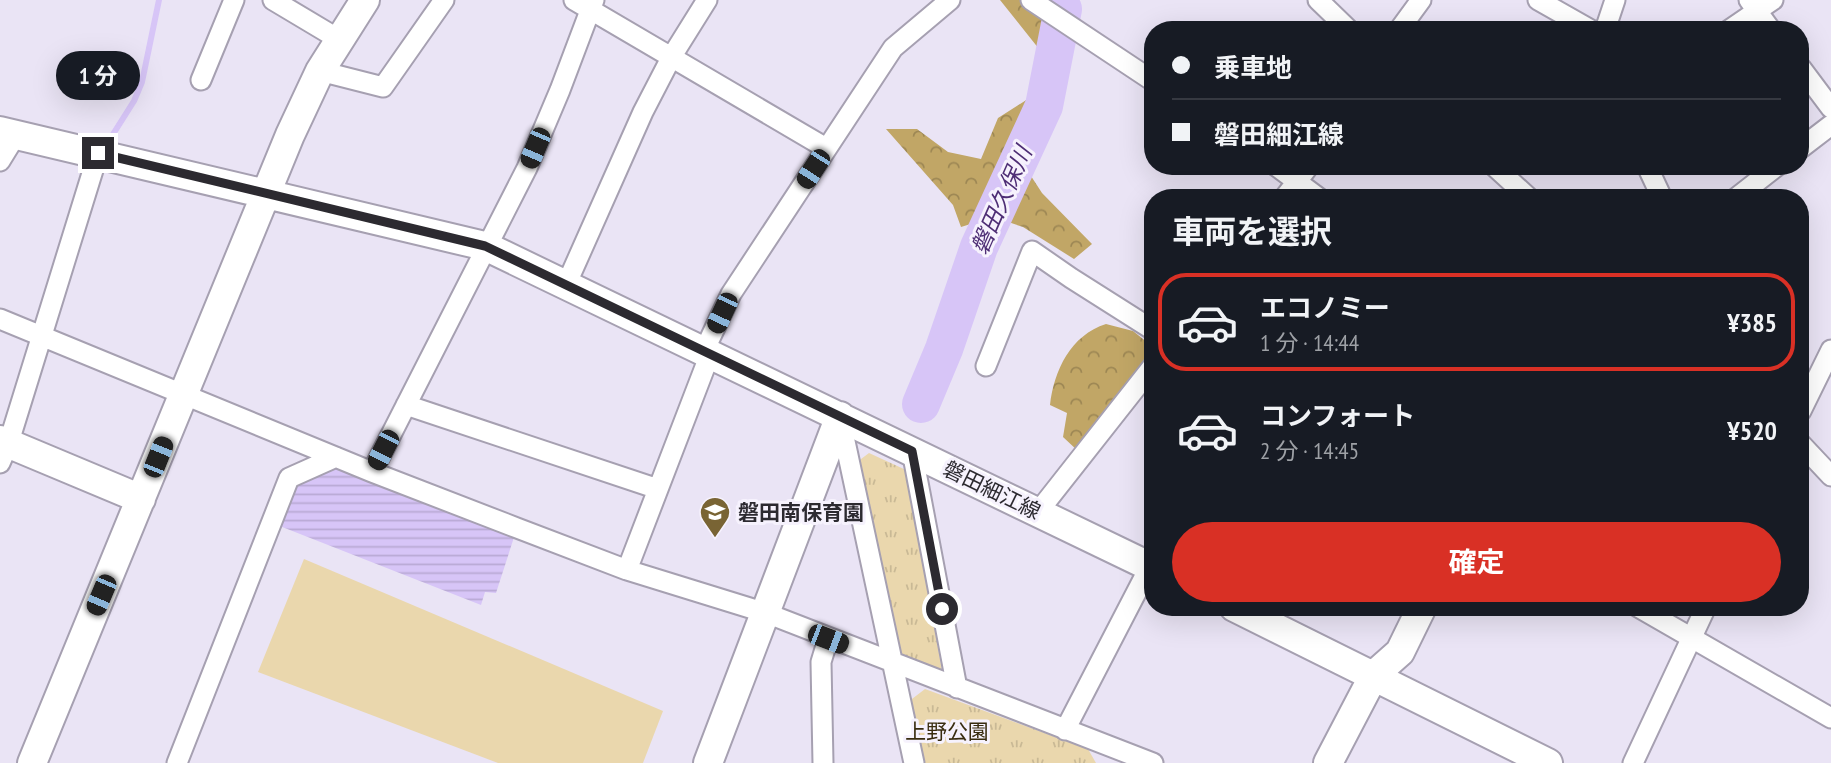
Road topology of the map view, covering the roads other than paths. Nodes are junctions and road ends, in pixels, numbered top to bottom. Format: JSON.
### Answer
{"nodes":[{"id":1,"x":234,"y":0,"type":"edge"},
{"id":2,"x":273,"y":0,"type":"edge"},
{"id":3,"x":365,"y":0,"type":"edge"},
{"id":4,"x":444,"y":0,"type":"edge"},
{"id":5,"x":707,"y":0,"type":"edge"},
{"id":6,"x":950,"y":0,"type":"edge"},
{"id":7,"x":1031,"y":0,"type":"edge"},
{"id":8,"x":1318,"y":0,"type":"edge"},
{"id":9,"x":1421,"y":0,"type":"edge"},
{"id":10,"x":1538,"y":0,"type":"edge"},
{"id":11,"x":1615,"y":0,"type":"edge"},
{"id":12,"x":586,"y":3,"type":"edge"},
{"id":13,"x":1759,"y":3,"type":"edge"},
{"id":14,"x":1340,"y":21,"type":"edge"},
{"id":15,"x":1406,"y":21,"type":"edge"},
{"id":16,"x":1575,"y":21,"type":"edge"},
{"id":17,"x":1608,"y":21,"type":"edge"},
{"id":18,"x":1740,"y":21,"type":"edge"},
{"id":19,"x":1768,"y":21,"type":"edge"},
{"id":20,"x":340,"y":40,"type":"junction"},
{"id":21,"x":672,"y":56,"type":"junction"},
{"id":22,"x":320,"y":71,"type":"junction"},
{"id":23,"x":1144,"y":75,"type":"edge"},
{"id":24,"x":1809,"y":79,"type":"edge"},
{"id":25,"x":201,"y":80,"type":"dead end"},
{"id":26,"x":1831,"y":108,"type":"edge"},
{"id":27,"x":1831,"y":125,"type":"edge"},
{"id":28,"x":8,"y":133,"type":"edge"},
{"id":29,"x":1809,"y":142,"type":"edge"},
{"id":30,"x":826,"y":148,"type":"junction"},
{"id":31,"x":98,"y":153,"type":"junction"},
{"id":32,"x":0,"y":161,"type":"edge"},
{"id":33,"x":1302,"y":175,"type":"edge"},
{"id":34,"x":1510,"y":175,"type":"edge"},
{"id":35,"x":1765,"y":175,"type":"edge"},
{"id":36,"x":1291,"y":189,"type":"edge"},
{"id":37,"x":1522,"y":189,"type":"edge"},
{"id":38,"x":1748,"y":189,"type":"edge"},
{"id":39,"x":268,"y":193,"type":"junction"},
{"id":40,"x":485,"y":246,"type":"junction"},
{"id":41,"x":566,"y":285,"type":"junction"},
{"id":42,"x":0,"y":319,"type":"edge"},
{"id":43,"x":1144,"y":324,"type":"edge"},
{"id":44,"x":41,"y":335,"type":"junction"},
{"id":45,"x":1831,"y":350,"type":"edge"},
{"id":46,"x":707,"y":353,"type":"junction"},
{"id":47,"x":986,"y":366,"type":"dead end"},
{"id":48,"x":1144,"y":377,"type":"edge"},
{"id":49,"x":184,"y":394,"type":"junction"},
{"id":50,"x":1809,"y":395,"type":"edge"},
{"id":51,"x":406,"y":405,"type":"junction"},
{"id":52,"x":839,"y":416,"type":"junction"},
{"id":53,"x":3,"y":449,"type":"edge"},
{"id":54,"x":912,"y":451,"type":"junction"},
{"id":55,"x":1809,"y":453,"type":"edge"},
{"id":56,"x":337,"y":457,"type":"junction"},
{"id":57,"x":372,"y":472,"type":"junction"},
{"id":58,"x":1831,"y":476,"type":"edge"},
{"id":59,"x":658,"y":489,"type":"junction"},
{"id":60,"x":141,"y":499,"type":"junction"},
{"id":61,"x":1038,"y":512,"type":"junction"},
{"id":62,"x":1144,"y":563,"type":"edge"},
{"id":63,"x":627,"y":570,"type":"junction"},
{"id":64,"x":1144,"y":582,"type":"edge"},
{"id":65,"x":766,"y":613,"type":"junction"},
{"id":66,"x":1253,"y":616,"type":"edge"},
{"id":67,"x":1418,"y":616,"type":"edge"},
{"id":68,"x":1654,"y":616,"type":"edge"},
{"id":69,"x":1702,"y":616,"type":"edge"},
{"id":70,"x":1692,"y":637,"type":"junction"},
{"id":71,"x":828,"y":639,"type":"junction"},
{"id":72,"x":893,"y":663,"type":"junction"},
{"id":73,"x":1374,"y":675,"type":"junction"},
{"id":74,"x":957,"y":688,"type":"junction"},
{"id":75,"x":1831,"y":718,"type":"edge"},
{"id":76,"x":1065,"y":730,"type":"junction"},
{"id":77,"x":1106,"y":755,"type":"edge"},
{"id":78,"x":32,"y":763,"type":"edge"},
{"id":79,"x":177,"y":763,"type":"edge"},
{"id":80,"x":708,"y":763,"type":"edge"},
{"id":81,"x":823,"y":763,"type":"edge"},
{"id":82,"x":914,"y":763,"type":"edge"},
{"id":83,"x":1153,"y":763,"type":"edge"},
{"id":84,"x":1328,"y":763,"type":"edge"},
{"id":85,"x":1548,"y":763,"type":"edge"},
{"id":86,"x":1633,"y":763,"type":"edge"}],
"edges":[{"from":1,"to":25,"type":"street"},
{"from":2,"to":20,"type":"street"},
{"from":3,"to":20,"type":"main road"},
{"from":4,"to":22,"type":"street"},
{"from":5,"to":21,"type":"street"},
{"from":6,"to":30,"type":"street"},
{"from":7,"to":23,"type":"street"},
{"from":8,"to":14,"type":"street"},
{"from":9,"to":15,"type":"street"},
{"from":10,"to":16,"type":"street"},
{"from":11,"to":17,"type":"street"},
{"from":12,"to":21,"type":"street"},
{"from":12,"to":40,"type":"street"},
{"from":13,"to":18,"type":"street"},
{"from":13,"to":19,"type":"street"},
{"from":20,"to":22,"type":"main road"},
{"from":21,"to":30,"type":"street"},
{"from":21,"to":41,"type":"street"},
{"from":22,"to":39,"type":"main road"},
{"from":24,"to":26,"type":"street"},
{"from":27,"to":29,"type":"street"},
{"from":28,"to":31,"type":"main road","name":"磐田細江線"},
{"from":28,"to":32,"type":"street"},
{"from":30,"to":46,"type":"street"},
{"from":31,"to":39,"type":"main road","name":"磐田細江線"},
{"from":31,"to":44,"type":"street"},
{"from":33,"to":36,"type":"street"},
{"from":34,"to":37,"type":"street"},
{"from":35,"to":38,"type":"street"},
{"from":39,"to":40,"type":"main road","name":"磐田細江線"},
{"from":39,"to":49,"type":"main road"},
{"from":40,"to":41,"type":"main road","name":"磐田細江線"},
{"from":40,"to":51,"type":"street"},
{"from":41,"to":46,"type":"main road","name":"磐田細江線"},
{"from":42,"to":44,"type":"street"},
{"from":43,"to":47,"type":"street"},
{"from":44,"to":49,"type":"street"},
{"from":44,"to":53,"type":"street"},
{"from":45,"to":50,"type":"street"},
{"from":46,"to":52,"type":"main road","name":"磐田細江線"},
{"from":46,"to":59,"type":"street"},
{"from":48,"to":61,"type":"street"},
{"from":49,"to":56,"type":"street"},
{"from":49,"to":60,"type":"main road"},
{"from":51,"to":57,"type":"street"},
{"from":51,"to":59,"type":"street"},
{"from":52,"to":54,"type":"main road","name":"磐田細江線"},
{"from":52,"to":65,"type":"main road"},
{"from":52,"to":72,"type":"street"},
{"from":53,"to":60,"type":"main road"},
{"from":54,"to":61,"type":"main road","name":"磐田細江線"},
{"from":54,"to":74,"type":"street"},
{"from":55,"to":58,"type":"street"},
{"from":56,"to":57,"type":"street"},
{"from":56,"to":79,"type":"street"},
{"from":57,"to":63,"type":"street"},
{"from":59,"to":63,"type":"street"},
{"from":60,"to":78,"type":"main road"},
{"from":61,"to":62,"type":"main road","name":"磐田細江線"},
{"from":63,"to":65,"type":"street"},
{"from":64,"to":76,"type":"street"},
{"from":65,"to":71,"type":"street"},
{"from":65,"to":80,"type":"main road"},
{"from":66,"to":73,"type":"main road"},
{"from":67,"to":73,"type":"main road"},
{"from":68,"to":70,"type":"street"},
{"from":69,"to":70,"type":"street"},
{"from":70,"to":75,"type":"street"},
{"from":70,"to":86,"type":"street"},
{"from":71,"to":72,"type":"street"},
{"from":71,"to":81,"type":"street"},
{"from":72,"to":74,"type":"street"},
{"from":72,"to":82,"type":"street"},
{"from":73,"to":84,"type":"main road"},
{"from":73,"to":85,"type":"main road"},
{"from":74,"to":76,"type":"street"},
{"from":76,"to":77,"type":"street"},
{"from":77,"to":83,"type":"street"}]}
